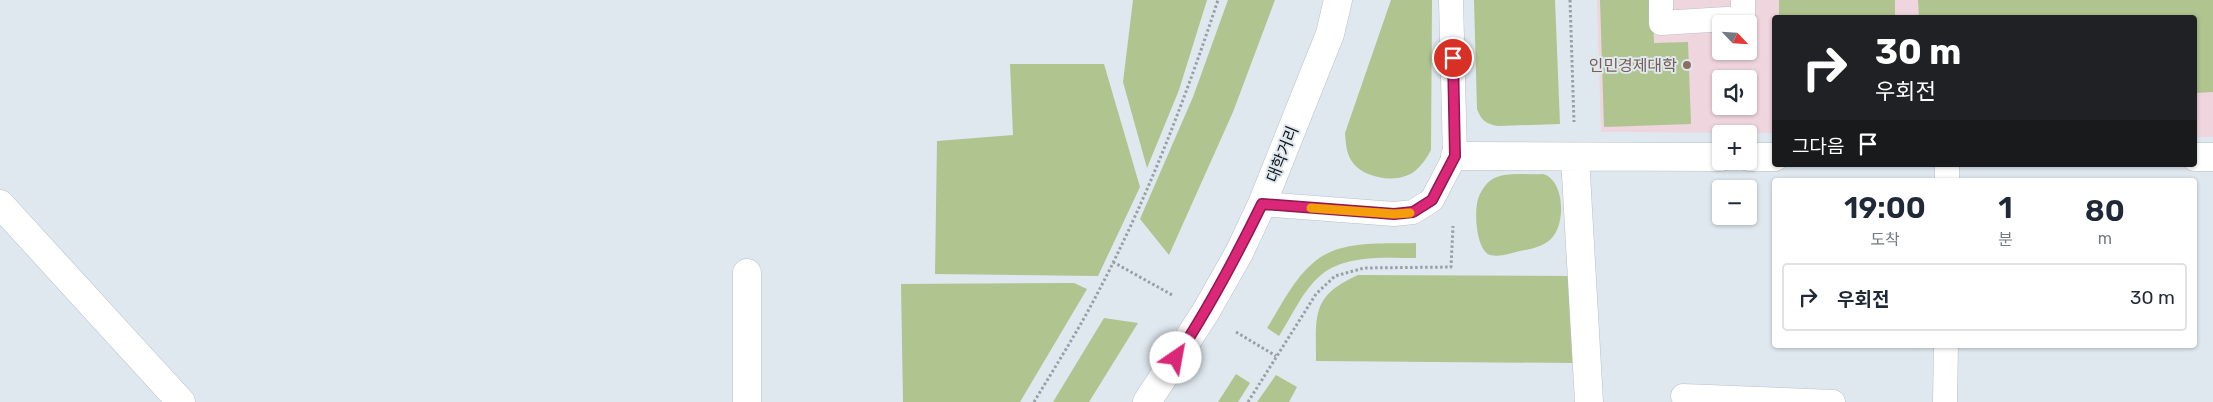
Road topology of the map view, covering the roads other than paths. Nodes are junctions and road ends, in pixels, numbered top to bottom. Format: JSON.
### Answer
{"nodes":[{"id":1,"x":1338,"y":0,"type":"edge"},
{"id":2,"x":1451,"y":0,"type":"edge"},
{"id":3,"x":1661,"y":0,"type":"edge"},
{"id":4,"x":1743,"y":0,"type":"edge"},
{"id":5,"x":1455,"y":156,"type":"junction"},
{"id":6,"x":1575,"y":157,"type":"junction"},
{"id":7,"x":1712,"y":157,"type":"edge"},
{"id":8,"x":1757,"y":157,"type":"edge"},
{"id":9,"x":1772,"y":157,"type":"edge"},
{"id":10,"x":2197,"y":157,"type":"edge"},
{"id":11,"x":2213,"y":157,"type":"edge"},
{"id":12,"x":0,"y":204,"type":"edge"},
{"id":13,"x":1262,"y":204,"type":"junction"},
{"id":14,"x":747,"y":273,"type":"dead end"},
{"id":15,"x":1946,"y":348,"type":"edge"},
{"id":16,"x":1683,"y":396,"type":"dead end"},
{"id":17,"x":181,"y":402,"type":"edge"},
{"id":18,"x":747,"y":402,"type":"edge"},
{"id":19,"x":1147,"y":402,"type":"edge"},
{"id":20,"x":1589,"y":402,"type":"edge"},
{"id":21,"x":1833,"y":402,"type":"edge"},
{"id":22,"x":1946,"y":402,"type":"edge"}],
"edges":[{"from":1,"to":13,"type":"street","name":"대학거리"},
{"from":2,"to":5,"type":"lane"},
{"from":3,"to":4,"type":"lane"},
{"from":5,"to":6,"type":"street"},
{"from":5,"to":13,"type":"lane"},
{"from":6,"to":7,"type":"street"},
{"from":6,"to":20,"type":"street"},
{"from":8,"to":9,"type":"street"},
{"from":10,"to":11,"type":"street"},
{"from":12,"to":17,"type":"street"},
{"from":13,"to":19,"type":"street","name":"대학거리"},
{"from":14,"to":18,"type":"street"},
{"from":15,"to":22,"type":"lane"},
{"from":16,"to":21,"type":"lane"}]}
